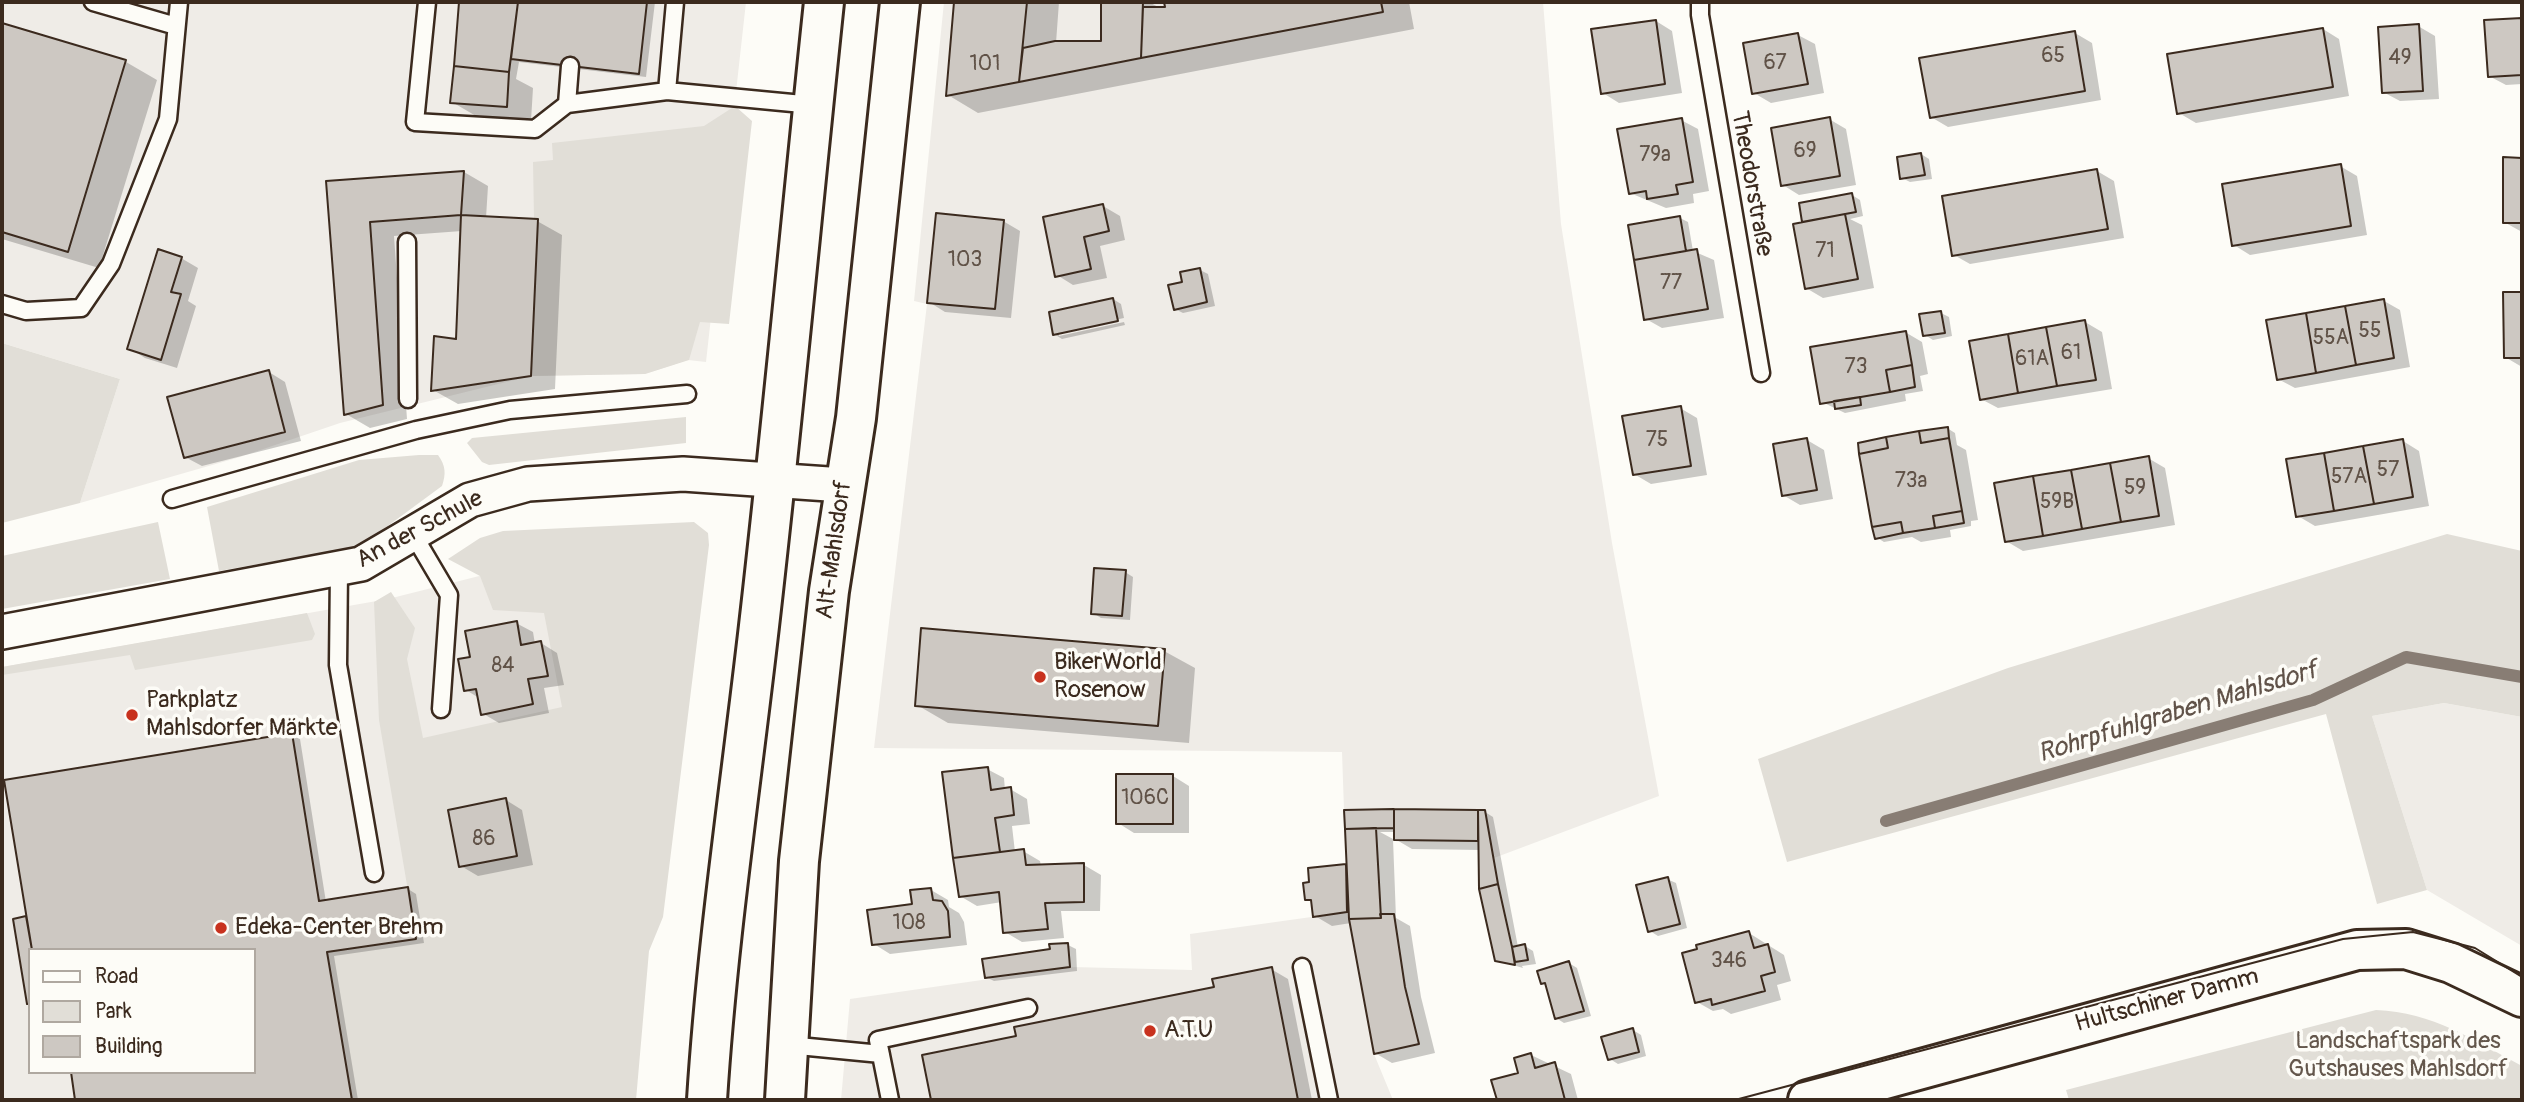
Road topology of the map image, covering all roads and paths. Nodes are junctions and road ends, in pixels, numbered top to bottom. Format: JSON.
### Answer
{"nodes":[{"id":1,"x":93,"y":2,"type":"edge"},
{"id":2,"x":179,"y":2,"type":"edge"},
{"id":3,"x":427,"y":2,"type":"edge"},
{"id":4,"x":675,"y":2,"type":"edge"},
{"id":5,"x":824,"y":2,"type":"edge"},
{"id":6,"x":901,"y":2,"type":"edge"},
{"id":7,"x":1700,"y":2,"type":"edge"},
{"id":8,"x":177,"y":26,"type":"junction"},
{"id":9,"x":570,"y":66,"type":"dead end"},
{"id":10,"x":667,"y":92,"type":"junction"},
{"id":11,"x":567,"y":104,"type":"junction"},
{"id":12,"x":813,"y":105,"type":"junction"},
{"id":13,"x":407,"y":242,"type":"dead end"},
{"id":14,"x":2,"y":304,"type":"edge"},
{"id":15,"x":1761,"y":373,"type":"dead end"},
{"id":16,"x":687,"y":394,"type":"dead end"},
{"id":17,"x":408,"y":399,"type":"dead end"},
{"id":18,"x":776,"y":480,"type":"junction"},
{"id":19,"x":843,"y":485,"type":"junction"},
{"id":20,"x":172,"y":499,"type":"dead end"},
{"id":21,"x":414,"y":534,"type":"junction"},
{"id":22,"x":338,"y":570,"type":"junction"},
{"id":23,"x":2,"y":632,"type":"edge"},
{"id":24,"x":441,"y":709,"type":"dead end"},
{"id":25,"x":374,"y":873,"type":"dead end"},
{"id":26,"x":1302,"y":967,"type":"dead end"},
{"id":27,"x":2522,"y":997,"type":"edge"},
{"id":28,"x":1028,"y":1008,"type":"dead end"},
{"id":29,"x":789,"y":1045,"type":"junction"},
{"id":30,"x":881,"y":1054,"type":"junction"},
{"id":31,"x":707,"y":1100,"type":"edge"},
{"id":32,"x":785,"y":1100,"type":"edge"},
{"id":33,"x":890,"y":1100,"type":"edge"},
{"id":34,"x":1329,"y":1100,"type":"edge"},
{"id":35,"x":1808,"y":1100,"type":"edge"}],
"edges":[{"from":1,"to":8,"type":"lane"},
{"from":2,"to":8,"type":"lane"},
{"from":3,"to":11,"type":"lane"},
{"from":4,"to":10,"type":"lane"},
{"from":5,"to":12,"type":"main road"},
{"from":6,"to":19,"type":"main road","name":"Alt-Mahlsdorf"},
{"from":7,"to":15,"type":"lane","name":"Theodorstraße"},
{"from":8,"to":14,"type":"lane"},
{"from":9,"to":11,"type":"lane"},
{"from":10,"to":11,"type":"lane"},
{"from":10,"to":12,"type":"lane"},
{"from":12,"to":18,"type":"main road"},
{"from":13,"to":17,"type":"lane"},
{"from":16,"to":20,"type":"lane"},
{"from":18,"to":19,"type":"street","name":"An der Schule"},
{"from":18,"to":21,"type":"street","name":"An der Schule"},
{"from":18,"to":31,"type":"main road"},
{"from":19,"to":29,"type":"main road","name":"Alt-Mahlsdorf"},
{"from":21,"to":22,"type":"street","name":"An der Schule"},
{"from":21,"to":24,"type":"lane"},
{"from":22,"to":23,"type":"street","name":"An der Schule"},
{"from":22,"to":25,"type":"lane"},
{"from":26,"to":34,"type":"lane"},
{"from":27,"to":35,"type":"main road","name":"Hultschiner Damm"},
{"from":28,"to":30,"type":"lane"},
{"from":29,"to":30,"type":"lane"},
{"from":29,"to":32,"type":"main road","name":"Alt-Mahlsdorf"},
{"from":30,"to":33,"type":"lane"}]}
